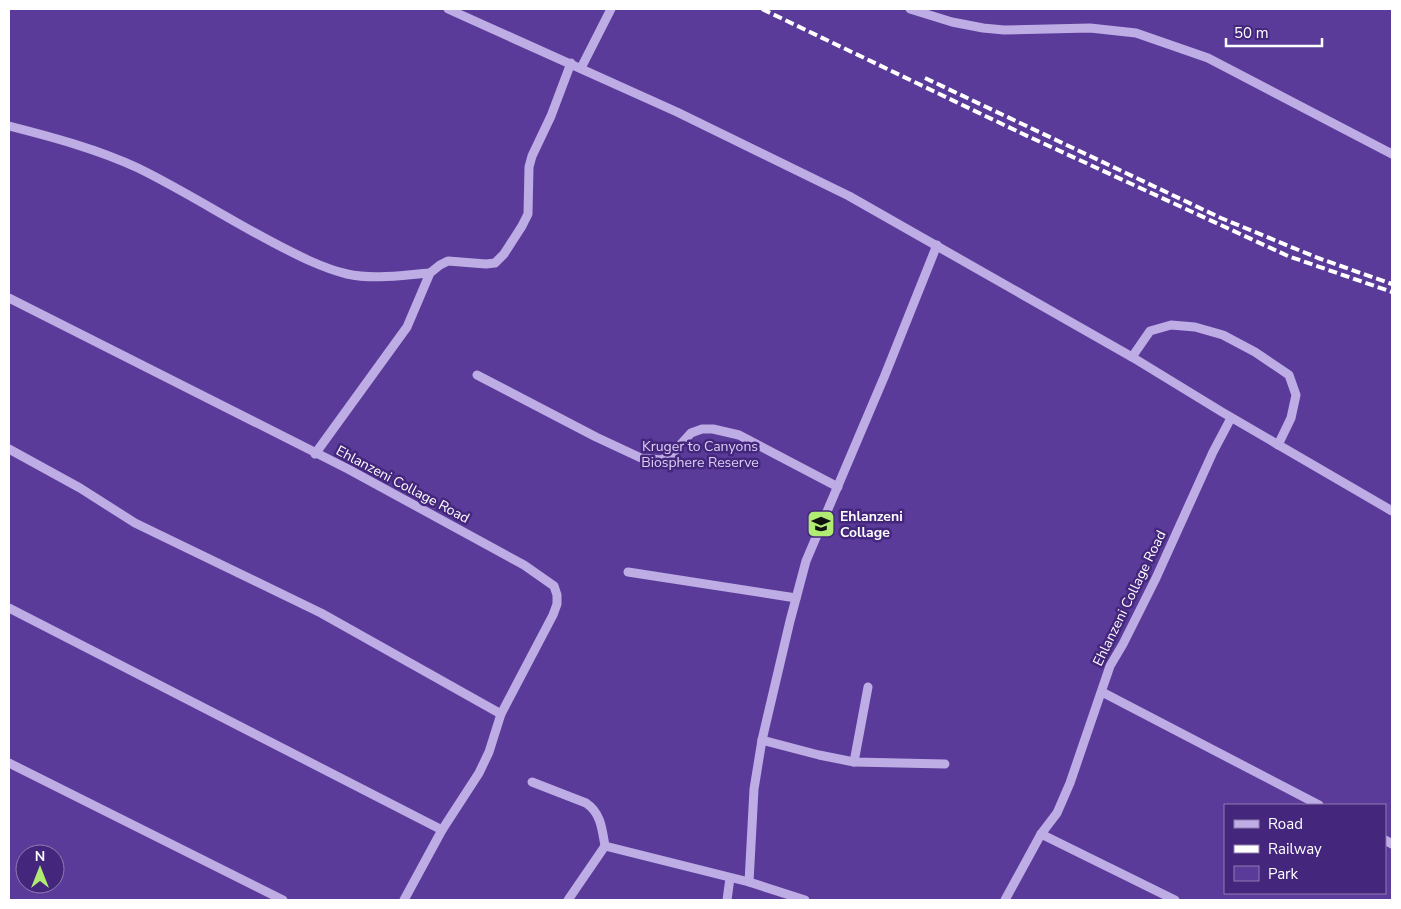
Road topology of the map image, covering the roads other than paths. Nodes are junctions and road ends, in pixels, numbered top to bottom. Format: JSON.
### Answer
{"nodes":[{"id":1,"x":448,"y":9,"type":"edge"},
{"id":2,"x":611,"y":9,"type":"edge"},
{"id":3,"x":910,"y":9,"type":"edge"},
{"id":4,"x":571,"y":63,"type":"junction"},
{"id":5,"x":581,"y":68,"type":"junction"},
{"id":6,"x":9,"y":126,"type":"edge"},
{"id":7,"x":1392,"y":154,"type":"edge"},
{"id":8,"x":937,"y":245,"type":"junction"},
{"id":9,"x":430,"y":273,"type":"junction"},
{"id":10,"x":9,"y":298,"type":"edge"},
{"id":11,"x":1132,"y":357,"type":"junction"},
{"id":12,"x":477,"y":375,"type":"dead end"},
{"id":13,"x":1231,"y":418,"type":"junction"},
{"id":14,"x":1278,"y":445,"type":"junction"},
{"id":15,"x":9,"y":449,"type":"edge"},
{"id":16,"x":315,"y":454,"type":"junction"},
{"id":17,"x":838,"y":487,"type":"junction"},
{"id":18,"x":1392,"y":511,"type":"edge"},
{"id":19,"x":628,"y":572,"type":"dead end"},
{"id":20,"x":796,"y":598,"type":"junction"},
{"id":21,"x":9,"y":608,"type":"edge"},
{"id":22,"x":868,"y":687,"type":"dead end"},
{"id":23,"x":1102,"y":692,"type":"junction"},
{"id":24,"x":501,"y":714,"type":"junction"},
{"id":25,"x":762,"y":740,"type":"junction"},
{"id":26,"x":854,"y":762,"type":"junction"},
{"id":27,"x":9,"y":763,"type":"edge"},
{"id":28,"x":945,"y":764,"type":"dead end"},
{"id":29,"x":532,"y":782,"type":"dead end"},
{"id":30,"x":1317,"y":804,"type":"edge"},
{"id":31,"x":442,"y":830,"type":"junction"},
{"id":32,"x":1041,"y":834,"type":"junction"},
{"id":33,"x":605,"y":846,"type":"junction"},
{"id":34,"x":730,"y":878,"type":"junction"},
{"id":35,"x":749,"y":882,"type":"junction"},
{"id":36,"x":283,"y":900,"type":"edge"},
{"id":37,"x":404,"y":900,"type":"edge"},
{"id":38,"x":568,"y":900,"type":"edge"},
{"id":39,"x":727,"y":900,"type":"edge"},
{"id":40,"x":805,"y":900,"type":"edge"},
{"id":41,"x":1005,"y":900,"type":"edge"},
{"id":42,"x":1175,"y":900,"type":"edge"}],
"edges":[{"from":1,"to":4,"type":"street"},
{"from":2,"to":5,"type":"street"},
{"from":3,"to":7,"type":"street"},
{"from":4,"to":5,"type":"street"},
{"from":4,"to":9,"type":"street"},
{"from":5,"to":8,"type":"street"},
{"from":6,"to":9,"type":"street"},
{"from":8,"to":11,"type":"street"},
{"from":8,"to":17,"type":"street"},
{"from":9,"to":16,"type":"street","name":"Ehlanzeni Collage Road"},
{"from":10,"to":16,"type":"street"},
{"from":11,"to":13,"type":"street"},
{"from":11,"to":14,"type":"street"},
{"from":12,"to":17,"type":"street"},
{"from":13,"to":14,"type":"street"},
{"from":13,"to":23,"type":"street","name":"Ehlanzeni Collage Road"},
{"from":14,"to":18,"type":"street"},
{"from":15,"to":24,"type":"street"},
{"from":16,"to":24,"type":"street","name":"Ehlanzeni Collage Road"},
{"from":17,"to":20,"type":"street"},
{"from":19,"to":20,"type":"street"},
{"from":20,"to":25,"type":"street"},
{"from":21,"to":31,"type":"street"},
{"from":22,"to":26,"type":"street"},
{"from":23,"to":30,"type":"street"},
{"from":23,"to":32,"type":"street","name":"Ehlanzeni Collage Road"},
{"from":24,"to":31,"type":"street","name":"Ehlanzeni Collage Road"},
{"from":25,"to":26,"type":"street"},
{"from":25,"to":35,"type":"street"},
{"from":26,"to":28,"type":"street"},
{"from":27,"to":36,"type":"street"},
{"from":29,"to":33,"type":"street"},
{"from":31,"to":37,"type":"street","name":"Ehlanzeni Collage Road"},
{"from":32,"to":41,"type":"street","name":"Ehlanzeni Collage Road"},
{"from":32,"to":42,"type":"street"},
{"from":33,"to":34,"type":"street"},
{"from":33,"to":38,"type":"street"},
{"from":34,"to":35,"type":"street"},
{"from":34,"to":39,"type":"street"},
{"from":35,"to":40,"type":"street"}]}
